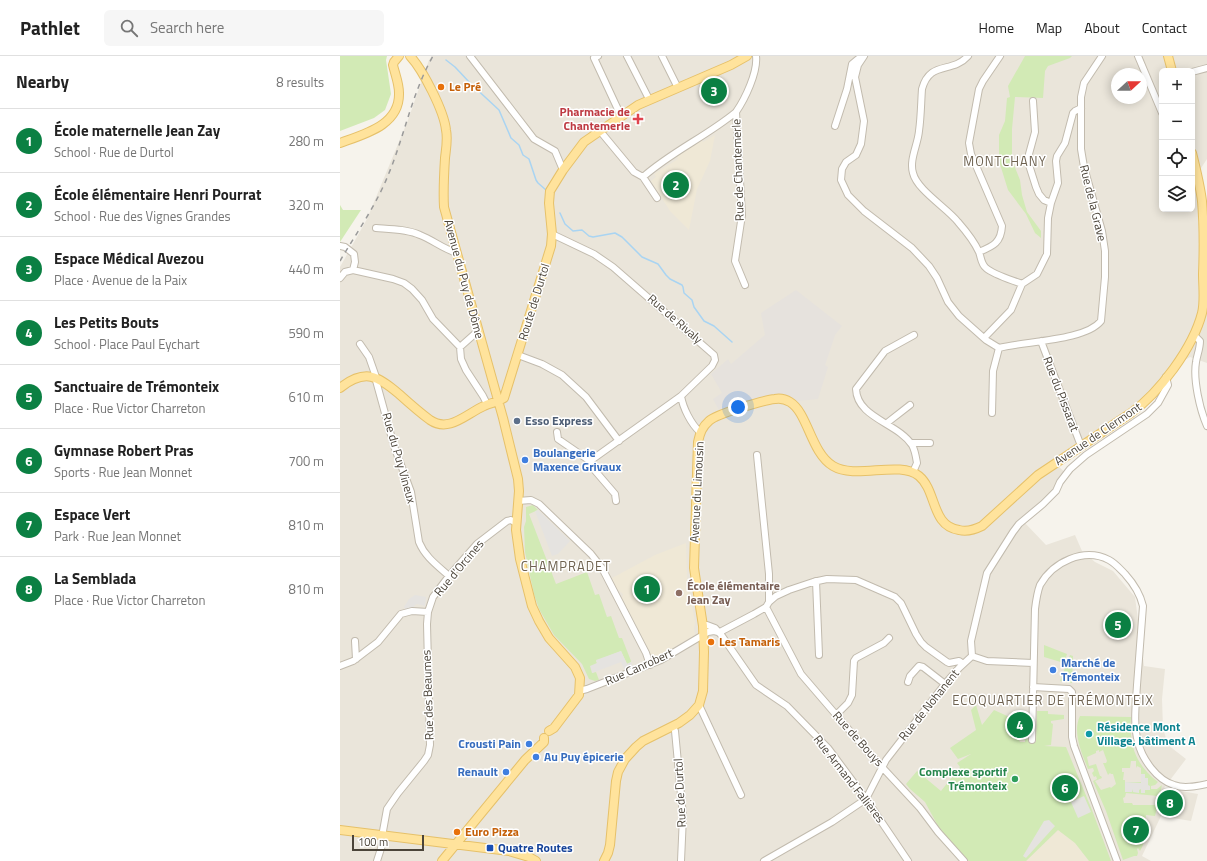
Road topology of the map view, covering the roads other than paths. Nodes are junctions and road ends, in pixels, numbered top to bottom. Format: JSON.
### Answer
{"nodes":[{"id":1,"x":395,"y":56,"type":"edge"},
{"id":2,"x":399,"y":56,"type":"edge"},
{"id":3,"x":470,"y":56,"type":"edge"},
{"id":4,"x":598,"y":56,"type":"edge"},
{"id":5,"x":627,"y":56,"type":"edge"},
{"id":6,"x":662,"y":56,"type":"edge"},
{"id":7,"x":746,"y":56,"type":"edge"},
{"id":8,"x":756,"y":56,"type":"edge"},
{"id":9,"x":968,"y":56,"type":"edge"},
{"id":10,"x":1000,"y":56,"type":"edge"},
{"id":11,"x":1102,"y":56,"type":"edge"},
{"id":12,"x":1138,"y":56,"type":"edge"},
{"id":13,"x":1168,"y":56,"type":"edge"},
{"id":14,"x":863,"y":57,"type":"edge"},
{"id":15,"x":411,"y":58,"type":"edge"},
{"id":16,"x":1171,"y":68,"type":"edge"},
{"id":17,"x":1207,"y":68,"type":"edge"},
{"id":18,"x":1195,"y":71,"type":"edge"},
{"id":19,"x":678,"y":88,"type":"junction"},
{"id":20,"x":649,"y":99,"type":"junction"},
{"id":21,"x":1033,"y":101,"type":"dead end"},
{"id":22,"x":1159,"y":106,"type":"edge"},
{"id":23,"x":1081,"y":108,"type":"junction"},
{"id":24,"x":736,"y":112,"type":"junction"},
{"id":25,"x":621,"y":116,"type":"junction"},
{"id":26,"x":835,"y":126,"type":"dead end"},
{"id":27,"x":600,"y":131,"type":"junction"},
{"id":28,"x":340,"y":139,"type":"edge"},
{"id":29,"x":340,"y":143,"type":"edge"},
{"id":30,"x":1195,"y":168,"type":"edge"},
{"id":31,"x":563,"y":170,"type":"junction"},
{"id":32,"x":643,"y":177,"type":"junction"},
{"id":33,"x":657,"y":198,"type":"dead end"},
{"id":34,"x":1051,"y":203,"type":"junction"},
{"id":35,"x":376,"y":228,"type":"dead end"},
{"id":36,"x":552,"y":234,"type":"junction"},
{"id":37,"x":1205,"y":237,"type":"edge"},
{"id":38,"x":340,"y":246,"type":"edge"},
{"id":39,"x":979,"y":252,"type":"junction"},
{"id":40,"x":457,"y":253,"type":"junction"},
{"id":41,"x":353,"y":270,"type":"junction"},
{"id":42,"x":340,"y":278,"type":"edge"},
{"id":43,"x":1022,"y":284,"type":"junction"},
{"id":44,"x":745,"y":285,"type":"dead end"},
{"id":45,"x":478,"y":331,"type":"junction"},
{"id":46,"x":914,"y":335,"type":"dead end"},
{"id":47,"x":1194,"y":335,"type":"junction"},
{"id":48,"x":984,"y":338,"type":"junction"},
{"id":49,"x":1041,"y":341,"type":"junction"},
{"id":50,"x":360,"y":344,"type":"dead end"},
{"id":51,"x":460,"y":347,"type":"junction"},
{"id":52,"x":999,"y":348,"type":"junction"},
{"id":53,"x":518,"y":355,"type":"junction"},
{"id":54,"x":376,"y":377,"type":"junction"},
{"id":55,"x":1166,"y":377,"type":"junction"},
{"id":56,"x":340,"y":388,"type":"edge"},
{"id":57,"x":681,"y":396,"type":"junction"},
{"id":58,"x":498,"y":401,"type":"junction"},
{"id":59,"x":487,"y":404,"type":"junction"},
{"id":60,"x":910,"y":405,"type":"dead end"},
{"id":61,"x":992,"y":413,"type":"dead end"},
{"id":62,"x":887,"y":423,"type":"junction"},
{"id":63,"x":1207,"y":426,"type":"edge"},
{"id":64,"x":557,"y":432,"type":"dead end"},
{"id":65,"x":700,"y":432,"type":"junction"},
{"id":66,"x":619,"y":441,"type":"junction"},
{"id":67,"x":911,"y":443,"type":"junction"},
{"id":68,"x":930,"y":443,"type":"dead end"},
{"id":69,"x":1081,"y":446,"type":"junction"},
{"id":70,"x":757,"y":455,"type":"dead end"},
{"id":71,"x":590,"y":461,"type":"junction"},
{"id":72,"x":913,"y":472,"type":"junction"},
{"id":73,"x":616,"y":500,"type":"dead end"},
{"id":74,"x":519,"y":501,"type":"junction"},
{"id":75,"x":516,"y":523,"type":"junction"},
{"id":76,"x":518,"y":542,"type":"junction"},
{"id":77,"x":449,"y":576,"type":"junction"},
{"id":78,"x":816,"y":581,"type":"junction"},
{"id":79,"x":767,"y":604,"type":"junction"},
{"id":80,"x":428,"y":612,"type":"junction"},
{"id":81,"x":703,"y":626,"type":"junction"},
{"id":82,"x":720,"y":632,"type":"junction"},
{"id":83,"x":703,"y":635,"type":"junction"},
{"id":84,"x":889,"y":638,"type":"dead end"},
{"id":85,"x":354,"y":641,"type":"dead end"},
{"id":86,"x":819,"y":656,"type":"dead end"},
{"id":87,"x":972,"y":656,"type":"junction"},
{"id":88,"x":356,"y":659,"type":"junction"},
{"id":89,"x":1033,"y":663,"type":"junction"},
{"id":90,"x":963,"y":664,"type":"junction"},
{"id":91,"x":650,"y":665,"type":"junction"},
{"id":92,"x":340,"y":666,"type":"edge"},
{"id":93,"x":580,"y":682,"type":"junction"},
{"id":94,"x":908,"y":682,"type":"dead end"},
{"id":95,"x":945,"y":684,"type":"junction"},
{"id":96,"x":596,"y":686,"type":"junction"},
{"id":97,"x":1033,"y":687,"type":"junction"},
{"id":98,"x":579,"y":691,"type":"junction"},
{"id":99,"x":699,"y":705,"type":"junction"},
{"id":100,"x":836,"y":715,"type":"junction"},
{"id":101,"x":673,"y":726,"type":"junction"},
{"id":102,"x":1032,"y":740,"type":"dead end"},
{"id":103,"x":882,"y":766,"type":"junction"},
{"id":104,"x":1207,"y":784,"type":"edge"},
{"id":105,"x":741,"y":795,"type":"dead end"},
{"id":106,"x":866,"y":799,"type":"junction"},
{"id":107,"x":340,"y":830,"type":"edge"},
{"id":108,"x":384,"y":836,"type":"junction"},
{"id":109,"x":456,"y":844,"type":"junction"},
{"id":110,"x":768,"y":860,"type":"edge"},
{"id":111,"x":377,"y":861,"type":"edge"},
{"id":112,"x":442,"y":861,"type":"edge"},
{"id":113,"x":536,"y":861,"type":"edge"},
{"id":114,"x":604,"y":861,"type":"edge"},
{"id":115,"x":681,"y":861,"type":"edge"},
{"id":116,"x":908,"y":861,"type":"edge"},
{"id":117,"x":964,"y":861,"type":"edge"},
{"id":118,"x":1117,"y":861,"type":"edge"}],
"edges":[{"from":1,"to":28,"type":"main road"},
{"from":2,"to":29,"type":"main road"},
{"from":3,"to":31,"type":"street"},
{"from":4,"to":25,"type":"street"},
{"from":5,"to":20,"type":"street"},
{"from":6,"to":19,"type":"street"},
{"from":7,"to":19,"type":"main road"},
{"from":8,"to":24,"type":"street","name":"Rue de Chantemerle"},
{"from":9,"to":39,"type":"street"},
{"from":10,"to":39,"type":"street"},
{"from":11,"to":23,"type":"street","name":"Rue de la Grave"},
{"from":12,"to":22,"type":"street"},
{"from":13,"to":16,"type":"main road"},
{"from":14,"to":26,"type":"street"},
{"from":14,"to":48,"type":"street"},
{"from":15,"to":40,"type":"main road","name":"Avenue du Puy de Dôme"},
{"from":17,"to":18,"type":"street"},
{"from":19,"to":20,"type":"main road"},
{"from":20,"to":25,"type":"main road"},
{"from":21,"to":34,"type":"street"},
{"from":23,"to":34,"type":"street"},
{"from":23,"to":49,"type":"street","name":"Rue de la Grave"},
{"from":24,"to":32,"type":"street"},
{"from":24,"to":44,"type":"street","name":"Rue de Chantemerle"},
{"from":25,"to":27,"type":"main road"},
{"from":27,"to":31,"type":"main road"},
{"from":27,"to":32,"type":"street"},
{"from":30,"to":37,"type":"main road","name":"Avenue de Clermont"},
{"from":31,"to":36,"type":"main road","name":"Route de Durtol"},
{"from":32,"to":33,"type":"street"},
{"from":34,"to":43,"type":"street"},
{"from":35,"to":40,"type":"street"},
{"from":36,"to":53,"type":"main road","name":"Route de Durtol"},
{"from":36,"to":57,"type":"street","name":"Rue de Rivaly"},
{"from":37,"to":47,"type":"main road","name":"Avenue de Clermont"},
{"from":38,"to":41,"type":"street"},
{"from":39,"to":43,"type":"street"},
{"from":40,"to":45,"type":"main road","name":"Avenue du Puy de Dôme"},
{"from":41,"to":42,"type":"street"},
{"from":41,"to":51,"type":"street"},
{"from":43,"to":48,"type":"street"},
{"from":45,"to":51,"type":"street"},
{"from":45,"to":58,"type":"main road","name":"Avenue du Puy de Dôme"},
{"from":46,"to":62,"type":"street"},
{"from":47,"to":55,"type":"main road","name":"Avenue de Clermont"},
{"from":47,"to":63,"type":"street"},
{"from":48,"to":52,"type":"street"},
{"from":49,"to":52,"type":"street","name":"Rue de la Grave"},
{"from":49,"to":69,"type":"street","name":"Rue du Pissarat"},
{"from":50,"to":54,"type":"street","name":"Rue du Puy Vineux"},
{"from":51,"to":59,"type":"street"},
{"from":52,"to":61,"type":"street"},
{"from":53,"to":58,"type":"main road","name":"Route de Durtol"},
{"from":53,"to":66,"type":"street"},
{"from":54,"to":56,"type":"main road"},
{"from":54,"to":59,"type":"main road"},
{"from":54,"to":77,"type":"street","name":"Rue du Puy Vineux"},
{"from":55,"to":69,"type":"main road","name":"Avenue de Clermont"},
{"from":55,"to":87,"type":"street"},
{"from":57,"to":65,"type":"street"},
{"from":57,"to":66,"type":"street"},
{"from":58,"to":59,"type":"main road"},
{"from":58,"to":74,"type":"main road","name":"Avenue du Puy de Dôme"},
{"from":60,"to":62,"type":"street"},
{"from":62,"to":67,"type":"street"},
{"from":64,"to":71,"type":"street"},
{"from":65,"to":72,"type":"main road","name":"Avenue du Limousin"},
{"from":65,"to":81,"type":"main road","name":"Avenue du Limousin"},
{"from":66,"to":71,"type":"street"},
{"from":67,"to":68,"type":"street"},
{"from":67,"to":72,"type":"street"},
{"from":69,"to":72,"type":"main road","name":"Avenue de Clermont"},
{"from":70,"to":79,"type":"street","name":"Rue de Bouys"},
{"from":71,"to":73,"type":"street"},
{"from":74,"to":75,"type":"main road","name":"Avenue du Puy de Dôme"},
{"from":74,"to":76,"type":"main road","name":"Avenue du Puy de Dôme"},
{"from":74,"to":91,"type":"street"},
{"from":75,"to":76,"type":"main road","name":"Avenue du Puy de Dôme"},
{"from":75,"to":77,"type":"street","name":"Rue d'Orcines"},
{"from":76,"to":93,"type":"main road","name":"Avenue du Puy de Dôme"},
{"from":77,"to":80,"type":"street","name":"Rue d'Orcines"},
{"from":78,"to":79,"type":"street"},
{"from":78,"to":86,"type":"street"},
{"from":78,"to":90,"type":"street"},
{"from":79,"to":82,"type":"street"},
{"from":79,"to":100,"type":"street","name":"Rue de Bouys"},
{"from":80,"to":88,"type":"street"},
{"from":80,"to":108,"type":"street","name":"Rue des Beaumes"},
{"from":81,"to":82,"type":"street"},
{"from":81,"to":83,"type":"main road","name":"Avenue du Limousin"},
{"from":82,"to":83,"type":"street"},
{"from":82,"to":106,"type":"street","name":"Rue Armand Fallières"},
{"from":83,"to":91,"type":"street","name":"Rue Canrobert"},
{"from":83,"to":99,"type":"main road","name":"Avenue du Limousin"},
{"from":84,"to":100,"type":"street"},
{"from":85,"to":88,"type":"street"},
{"from":87,"to":89,"type":"street"},
{"from":87,"to":90,"type":"street","name":"Rue de Nohanent"},
{"from":88,"to":92,"type":"street"},
{"from":89,"to":97,"type":"street"},
{"from":89,"to":104,"type":"street"},
{"from":90,"to":95,"type":"street","name":"Rue de Nohanent"},
{"from":91,"to":96,"type":"street","name":"Rue Canrobert"},
{"from":93,"to":96,"type":"street","name":"Rue Canrobert"},
{"from":93,"to":98,"type":"main road","name":"Avenue du Puy de Dôme"},
{"from":94,"to":95,"type":"street"},
{"from":95,"to":103,"type":"street","name":"Rue de Nohanent"},
{"from":96,"to":98,"type":"street","name":"Rue Canrobert"},
{"from":97,"to":102,"type":"street"},
{"from":97,"to":118,"type":"street"},
{"from":98,"to":109,"type":"main road","name":"Avenue du Puy de Dôme"},
{"from":99,"to":101,"type":"main road"},
{"from":99,"to":105,"type":"street"},
{"from":100,"to":103,"type":"street","name":"Rue de Bouys"},
{"from":101,"to":114,"type":"main road"},
{"from":101,"to":115,"type":"street","name":"Rue de Durtol"},
{"from":103,"to":106,"type":"street","name":"Rue de Nohanent"},
{"from":103,"to":117,"type":"street","name":"Rue de Bouys"},
{"from":106,"to":110,"type":"street"},
{"from":106,"to":116,"type":"street","name":"Rue Armand Fallières"},
{"from":107,"to":108,"type":"main road"},
{"from":108,"to":109,"type":"main road"},
{"from":108,"to":111,"type":"street","name":"Rue des Beaumes"},
{"from":109,"to":112,"type":"main road","name":"Avenue du Puy de Dôme"},
{"from":109,"to":113,"type":"main road"}]}
